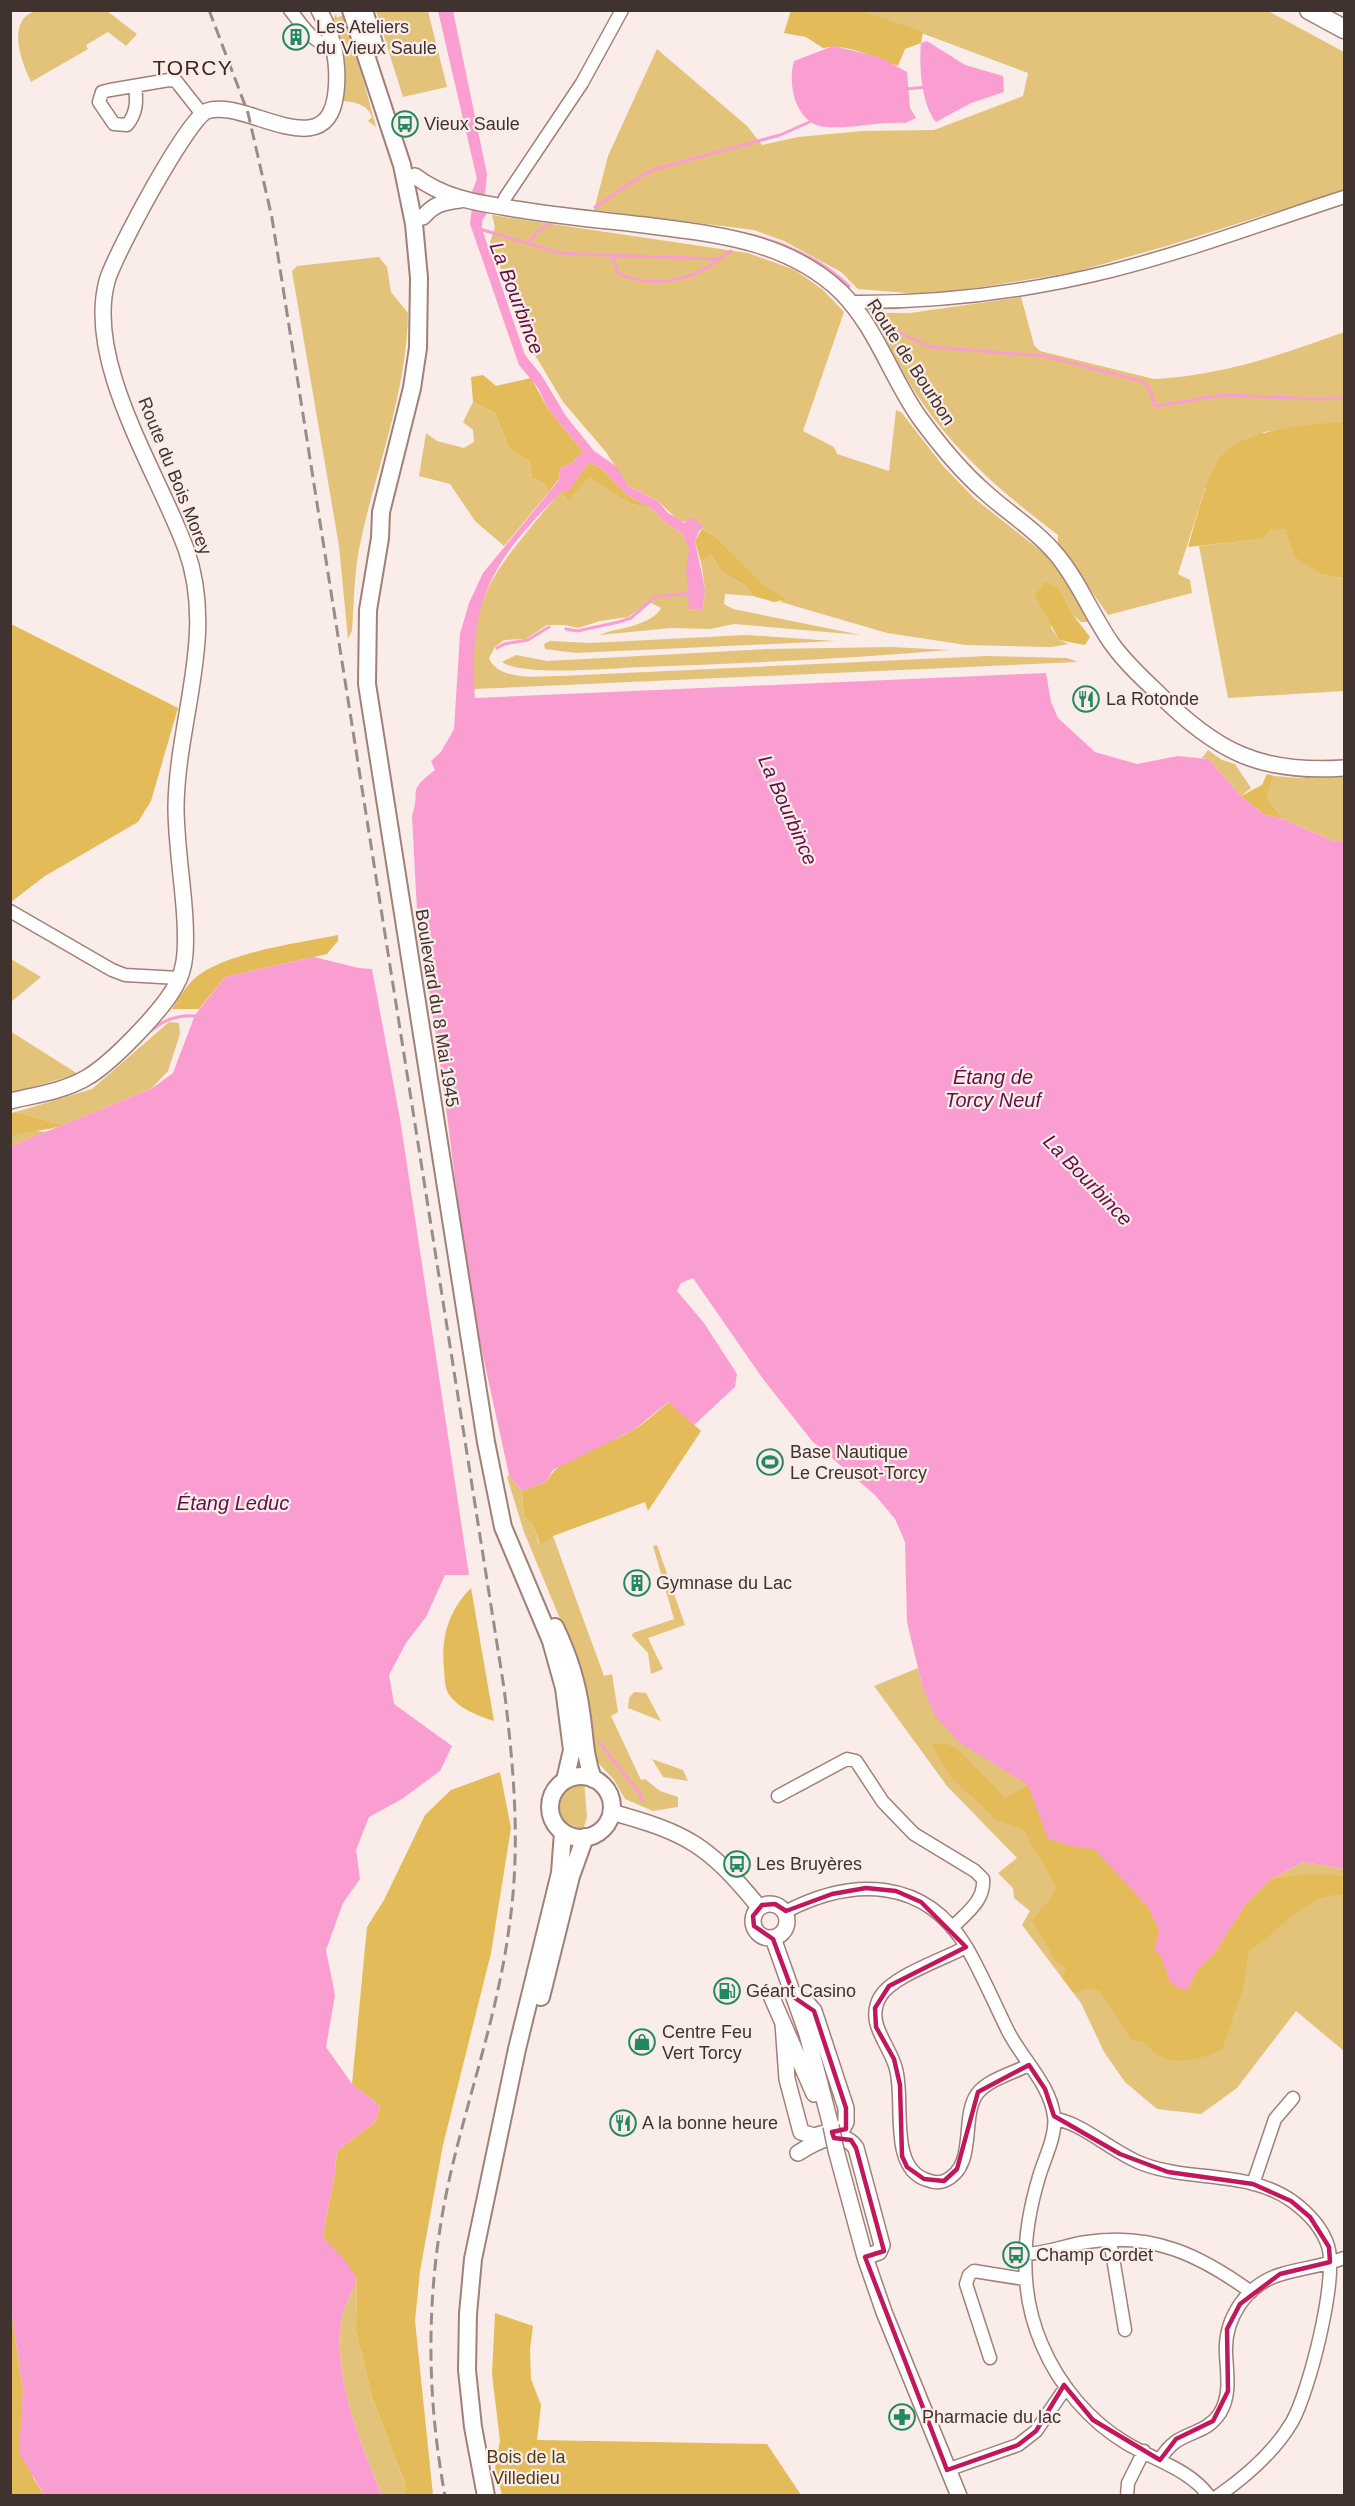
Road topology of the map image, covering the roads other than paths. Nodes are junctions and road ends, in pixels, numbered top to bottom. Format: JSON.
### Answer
{"nodes":[{"id":1,"x":290,"y":10,"type":"edge"},
{"id":2,"x":320,"y":10,"type":"edge"},
{"id":3,"x":351,"y":10,"type":"edge"},
{"id":4,"x":364,"y":10,"type":"edge"},
{"id":5,"x":622,"y":10,"type":"edge"},
{"id":6,"x":1309,"y":10,"type":"edge"},
{"id":7,"x":1323,"y":10,"type":"edge"},
{"id":8,"x":1344,"y":28,"type":"edge"},
{"id":9,"x":334,"y":45,"type":"junction"},
{"id":10,"x":135,"y":86,"type":"dead end"},
{"id":11,"x":202,"y":114,"type":"junction"},
{"id":12,"x":416,"y":176,"type":"junction"},
{"id":13,"x":1344,"y":196,"type":"edge"},
{"id":14,"x":466,"y":200,"type":"junction"},
{"id":15,"x":496,"y":206,"type":"junction"},
{"id":16,"x":423,"y":217,"type":"junction"},
{"id":17,"x":849,"y":302,"type":"junction"},
{"id":18,"x":380,"y":538,"type":"junction"},
{"id":19,"x":1344,"y":768,"type":"edge"},
{"id":20,"x":10,"y":911,"type":"edge"},
{"id":21,"x":179,"y":978,"type":"junction"},
{"id":22,"x":10,"y":1101,"type":"edge"},
{"id":23,"x":496,"y":1483,"type":"junction"},
{"id":24,"x":593,"y":1779,"type":"junction"},
{"id":25,"x":565,"y":1780,"type":"junction"},
{"id":26,"x":778,"y":1796,"type":"dead end"},
{"id":27,"x":611,"y":1812,"type":"junction"},
{"id":28,"x":563,"y":1832,"type":"junction"},
{"id":29,"x":585,"y":1837,"type":"junction"},
{"id":30,"x":759,"y":1907,"type":"junction"},
{"id":31,"x":785,"y":1912,"type":"junction"},
{"id":32,"x":952,"y":1928,"type":"junction"},
{"id":33,"x":773,"y":1938,"type":"junction"},
{"id":34,"x":966,"y":1947,"type":"junction"},
{"id":35,"x":772,"y":1998,"type":"dead end"},
{"id":36,"x":795,"y":1998,"type":"junction"},
{"id":37,"x":783,"y":2023,"type":"junction"},
{"id":38,"x":1029,"y":2065,"type":"junction"},
{"id":39,"x":1293,"y":2098,"type":"dead end"},
{"id":40,"x":505,"y":2113,"type":"junction"},
{"id":41,"x":1055,"y":2119,"type":"junction"},
{"id":42,"x":831,"y":2126,"type":"junction"},
{"id":43,"x":798,"y":2153,"type":"dead end"},
{"id":44,"x":1254,"y":2184,"type":"junction"},
{"id":45,"x":1110,"y":2240,"type":"junction"},
{"id":46,"x":1024,"y":2254,"type":"junction"},
{"id":47,"x":865,"y":2257,"type":"junction"},
{"id":48,"x":1344,"y":2258,"type":"edge"},
{"id":49,"x":1330,"y":2262,"type":"junction"},
{"id":50,"x":1024,"y":2279,"type":"junction"},
{"id":51,"x":1251,"y":2292,"type":"junction"},
{"id":52,"x":1125,"y":2330,"type":"dead end"},
{"id":53,"x":990,"y":2358,"type":"dead end"},
{"id":54,"x":1066,"y":2387,"type":"junction"},
{"id":55,"x":1144,"y":2451,"type":"junction"},
{"id":56,"x":1160,"y":2460,"type":"junction"},
{"id":57,"x":947,"y":2470,"type":"junction"},
{"id":58,"x":486,"y":2496,"type":"edge"},
{"id":59,"x":958,"y":2496,"type":"edge"},
{"id":60,"x":1127,"y":2496,"type":"edge"},
{"id":61,"x":1209,"y":2496,"type":"edge"},
{"id":62,"x":1218,"y":2496,"type":"edge"}],
"edges":[{"from":1,"to":9,"type":"street"},
{"from":2,"to":9,"type":"street"},
{"from":3,"to":18,"type":"main road","name":"Boulevard du 8 Mai 1945"},
{"from":4,"to":12,"type":"main road","name":"Boulevard du 8 Mai 1945"},
{"from":5,"to":15,"type":"street"},
{"from":6,"to":8,"type":"main road"},
{"from":7,"to":8,"type":"main road"},
{"from":9,"to":11,"type":"street"},
{"from":10,"to":11,"type":"street"},
{"from":11,"to":21,"type":"street","name":"Route du Bois Morey"},
{"from":12,"to":14,"type":"street","name":"Route de Bourbon"},
{"from":12,"to":16,"type":"main road","name":"Boulevard du 8 Mai 1945"},
{"from":13,"to":17,"type":"street"},
{"from":14,"to":15,"type":"street","name":"Route de Bourbon"},
{"from":14,"to":16,"type":"street","name":"Route de Bourbon"},
{"from":15,"to":17,"type":"street","name":"Route de Bourbon"},
{"from":16,"to":18,"type":"main road","name":"Boulevard du 8 Mai 1945"},
{"from":17,"to":19,"type":"street","name":"Route de Bourbon"},
{"from":18,"to":23,"type":"main road","name":"Boulevard du 8 Mai 1945"},
{"from":20,"to":21,"type":"street"},
{"from":21,"to":22,"type":"street","name":"Route du Bois Morey"},
{"from":23,"to":24,"type":"main road","name":"Boulevard du 8 Mai 1945"},
{"from":23,"to":25,"type":"main road","name":"Boulevard du 8 Mai 1945"},
{"from":24,"to":25,"type":"main road"},
{"from":24,"to":27,"type":"main road"},
{"from":25,"to":28,"type":"main road"},
{"from":26,"to":32,"type":"street"},
{"from":27,"to":29,"type":"main road"},
{"from":27,"to":30,"type":"street"},
{"from":28,"to":29,"type":"main road"},
{"from":28,"to":40,"type":"main road"},
{"from":29,"to":40,"type":"main road"},
{"from":30,"to":31,"type":"street"},
{"from":30,"to":33,"type":"street"},
{"from":31,"to":32,"type":"street"},
{"from":31,"to":33,"type":"street"},
{"from":32,"to":34,"type":"street"},
{"from":33,"to":36,"type":"street"},
{"from":34,"to":38,"type":"street"},
{"from":34,"to":38,"type":"street"},
{"from":35,"to":37,"type":"street"},
{"from":36,"to":37,"type":"street"},
{"from":36,"to":42,"type":"street"},
{"from":37,"to":42,"type":"street"},
{"from":38,"to":41,"type":"street"},
{"from":39,"to":44,"type":"street"},
{"from":40,"to":58,"type":"main road"},
{"from":41,"to":44,"type":"street"},
{"from":41,"to":46,"type":"street"},
{"from":42,"to":47,"type":"street","bridge":true},
{"from":43,"to":47,"type":"street"},
{"from":44,"to":49,"type":"street"},
{"from":45,"to":46,"type":"street"},
{"from":45,"to":51,"type":"street"},
{"from":45,"to":52,"type":"street"},
{"from":46,"to":50,"type":"street"},
{"from":47,"to":57,"type":"street"},
{"from":48,"to":49,"type":"street"},
{"from":49,"to":51,"type":"street"},
{"from":49,"to":62,"type":"street"},
{"from":50,"to":53,"type":"street"},
{"from":50,"to":54,"type":"street"},
{"from":51,"to":56,"type":"street"},
{"from":54,"to":55,"type":"street"},
{"from":54,"to":57,"type":"street"},
{"from":55,"to":56,"type":"street"},
{"from":55,"to":60,"type":"street"},
{"from":56,"to":61,"type":"street"},
{"from":57,"to":59,"type":"street"}]}
